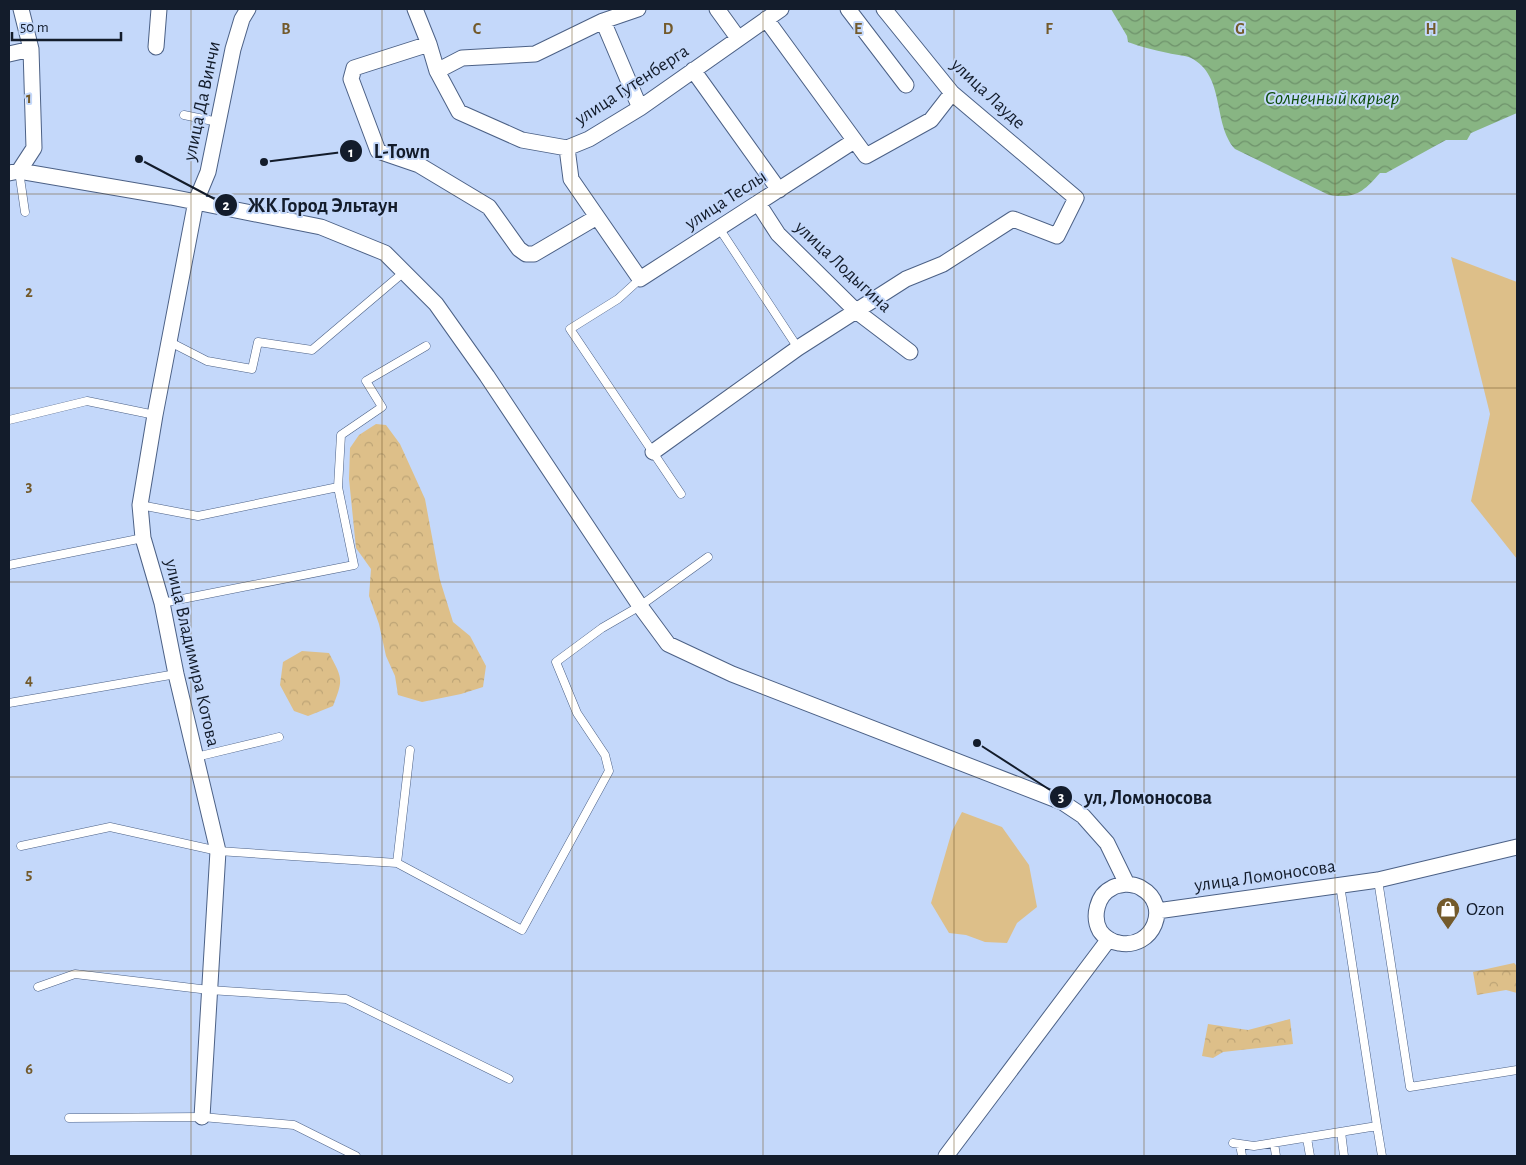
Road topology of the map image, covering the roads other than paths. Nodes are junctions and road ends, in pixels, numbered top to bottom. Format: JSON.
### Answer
{"nodes":[{"id":1,"x":20,"y":9,"type":"edge"},
{"id":2,"x":159,"y":9,"type":"edge"},
{"id":3,"x":248,"y":9,"type":"edge"},
{"id":4,"x":415,"y":9,"type":"edge"},
{"id":5,"x":638,"y":9,"type":"edge"},
{"id":6,"x":717,"y":9,"type":"edge"},
{"id":7,"x":781,"y":9,"type":"edge"},
{"id":8,"x":848,"y":9,"type":"edge"},
{"id":9,"x":884,"y":9,"type":"edge"},
{"id":10,"x":766,"y":19,"type":"junction"},
{"id":11,"x":604,"y":21,"type":"junction"},
{"id":12,"x":738,"y":38,"type":"junction"},
{"id":13,"x":429,"y":44,"type":"junction"},
{"id":14,"x":156,"y":47,"type":"dead end"},
{"id":15,"x":31,"y":49,"type":"junction"},
{"id":16,"x":9,"y":54,"type":"edge"},
{"id":17,"x":693,"y":70,"type":"junction"},
{"id":18,"x":437,"y":71,"type":"junction"},
{"id":19,"x":906,"y":85,"type":"dead end"},
{"id":20,"x":952,"y":94,"type":"junction"},
{"id":21,"x":640,"y":108,"type":"junction"},
{"id":22,"x":184,"y":115,"type":"dead end"},
{"id":23,"x":218,"y":122,"type":"junction"},
{"id":24,"x":854,"y":141,"type":"junction"},
{"id":25,"x":568,"y":148,"type":"junction"},
{"id":26,"x":14,"y":172,"type":"edge"},
{"id":27,"x":779,"y":190,"type":"junction"},
{"id":28,"x":196,"y":201,"type":"junction"},
{"id":29,"x":758,"y":203,"type":"junction"},
{"id":30,"x":25,"y":212,"type":"dead end"},
{"id":31,"x":597,"y":217,"type":"junction"},
{"id":32,"x":719,"y":228,"type":"junction"},
{"id":33,"x":404,"y":272,"type":"junction"},
{"id":34,"x":640,"y":279,"type":"junction"},
{"id":35,"x":856,"y":311,"type":"junction"},
{"id":36,"x":170,"y":342,"type":"junction"},
{"id":37,"x":426,"y":346,"type":"dead end"},
{"id":38,"x":798,"y":348,"type":"junction"},
{"id":39,"x":910,"y":352,"type":"dead end"},
{"id":40,"x":155,"y":415,"type":"junction"},
{"id":41,"x":9,"y":420,"type":"edge"},
{"id":42,"x":653,"y":452,"type":"junction"},
{"id":43,"x":338,"y":487,"type":"junction"},
{"id":44,"x":681,"y":494,"type":"dead end"},
{"id":45,"x":140,"y":505,"type":"junction"},
{"id":46,"x":143,"y":538,"type":"junction"},
{"id":47,"x":708,"y":557,"type":"dead end"},
{"id":48,"x":9,"y":564,"type":"edge"},
{"id":49,"x":162,"y":603,"type":"junction"},
{"id":50,"x":640,"y":606,"type":"junction"},
{"id":51,"x":176,"y":674,"type":"junction"},
{"id":52,"x":9,"y":704,"type":"edge"},
{"id":53,"x":279,"y":737,"type":"dead end"},
{"id":54,"x":410,"y":750,"type":"dead end"},
{"id":55,"x":196,"y":757,"type":"junction"},
{"id":56,"x":21,"y":846,"type":"dead end"},
{"id":57,"x":1517,"y":848,"type":"edge"},
{"id":58,"x":218,"y":851,"type":"junction"},
{"id":59,"x":397,"y":863,"type":"junction"},
{"id":60,"x":1378,"y":880,"type":"junction"},
{"id":61,"x":1127,"y":884,"type":"junction"},
{"id":62,"x":1340,"y":885,"type":"junction"},
{"id":63,"x":1157,"y":911,"type":"junction"},
{"id":64,"x":1109,"y":939,"type":"junction"},
{"id":65,"x":38,"y":987,"type":"dead end"},
{"id":66,"x":210,"y":990,"type":"junction"},
{"id":67,"x":1517,"y":1070,"type":"edge"},
{"id":68,"x":509,"y":1080,"type":"dead end"},
{"id":69,"x":202,"y":1117,"type":"junction"},
{"id":70,"x":69,"y":1118,"type":"dead end"},
{"id":71,"x":1377,"y":1126,"type":"junction"},
{"id":72,"x":1340,"y":1132,"type":"junction"},
{"id":73,"x":1307,"y":1138,"type":"junction"},
{"id":74,"x":1274,"y":1143,"type":"junction"},
{"id":75,"x":356,"y":1156,"type":"edge"},
{"id":76,"x":946,"y":1156,"type":"edge"},
{"id":77,"x":1242,"y":1156,"type":"edge"},
{"id":78,"x":1276,"y":1156,"type":"edge"},
{"id":79,"x":1310,"y":1156,"type":"edge"},
{"id":80,"x":1344,"y":1156,"type":"edge"},
{"id":81,"x":1382,"y":1156,"type":"edge"}],
"edges":[{"from":1,"to":15,"type":"street"},
{"from":2,"to":14,"type":"street"},
{"from":3,"to":23,"type":"street","name":"улица Да Винчи"},
{"from":4,"to":13,"type":"street","name":"улица Гутенберга"},
{"from":5,"to":11,"type":"street"},
{"from":6,"to":12,"type":"street"},
{"from":7,"to":10,"type":"street","name":"улица Гутенберга"},
{"from":8,"to":19,"type":"street"},
{"from":9,"to":20,"type":"street","name":"улица Лауде"},
{"from":10,"to":12,"type":"street","name":"улица Гутенберга"},
{"from":10,"to":24,"type":"street"},
{"from":11,"to":18,"type":"street"},
{"from":11,"to":21,"type":"street"},
{"from":12,"to":17,"type":"street","name":"улица Гутенберга"},
{"from":13,"to":18,"type":"street","name":"улица Гутенберга"},
{"from":13,"to":31,"type":"street"},
{"from":15,"to":16,"type":"street"},
{"from":15,"to":26,"type":"street"},
{"from":17,"to":21,"type":"street","name":"улица Гутенберга"},
{"from":17,"to":27,"type":"street"},
{"from":18,"to":25,"type":"street","name":"улица Гутенберга"},
{"from":20,"to":24,"type":"street"},
{"from":20,"to":35,"type":"street","name":"улица Лауде"},
{"from":21,"to":25,"type":"street","name":"улица Гутенберга"},
{"from":22,"to":23,"type":"lane"},
{"from":23,"to":28,"type":"street","name":"улица Да Винчи"},
{"from":24,"to":27,"type":"street","name":"улица Теслы"},
{"from":25,"to":31,"type":"street"},
{"from":26,"to":28,"type":"street"},
{"from":26,"to":30,"type":"lane"},
{"from":27,"to":29,"type":"street","name":"улица Теслы"},
{"from":28,"to":33,"type":"street"},
{"from":28,"to":36,"type":"street","name":"улица Владимира Котова"},
{"from":29,"to":32,"type":"street","name":"улица Теслы"},
{"from":29,"to":35,"type":"street","name":"улица Лодыгина"},
{"from":31,"to":34,"type":"street"},
{"from":32,"to":34,"type":"street","name":"улица Теслы"},
{"from":32,"to":38,"type":"lane"},
{"from":33,"to":36,"type":"lane"},
{"from":33,"to":50,"type":"street"},
{"from":34,"to":42,"type":"lane"},
{"from":35,"to":38,"type":"street"},
{"from":35,"to":39,"type":"street","name":"улица Лодыгина"},
{"from":36,"to":40,"type":"street","name":"улица Владимира Котова"},
{"from":37,"to":43,"type":"lane"},
{"from":38,"to":42,"type":"street"},
{"from":40,"to":41,"type":"lane"},
{"from":40,"to":45,"type":"street","name":"улица Владимира Котова"},
{"from":42,"to":44,"type":"lane"},
{"from":43,"to":45,"type":"lane"},
{"from":43,"to":49,"type":"lane"},
{"from":45,"to":46,"type":"street","name":"улица Владимира Котова"},
{"from":46,"to":48,"type":"lane"},
{"from":46,"to":49,"type":"street","name":"улица Владимира Котова"},
{"from":47,"to":50,"type":"lane"},
{"from":49,"to":51,"type":"street","name":"улица Владимира Котова"},
{"from":50,"to":59,"type":"lane"},
{"from":50,"to":61,"type":"street"},
{"from":51,"to":52,"type":"lane"},
{"from":51,"to":55,"type":"street","name":"улица Владимира Котова"},
{"from":53,"to":55,"type":"lane"},
{"from":54,"to":59,"type":"lane"},
{"from":55,"to":58,"type":"street","name":"улица Владимира Котова"},
{"from":56,"to":58,"type":"lane"},
{"from":57,"to":60,"type":"street","name":"улица Ломоносова"},
{"from":58,"to":59,"type":"lane"},
{"from":58,"to":66,"type":"street","name":"улица Владимира Котова"},
{"from":60,"to":62,"type":"street","name":"улица Ломоносова"},
{"from":60,"to":67,"type":"lane"},
{"from":61,"to":63,"type":"street"},
{"from":61,"to":64,"type":"street"},
{"from":62,"to":63,"type":"street","name":"улица Ломоносова"},
{"from":62,"to":71,"type":"lane"},
{"from":63,"to":64,"type":"street"},
{"from":64,"to":76,"type":"street"},
{"from":65,"to":66,"type":"lane"},
{"from":66,"to":68,"type":"lane"},
{"from":66,"to":69,"type":"street","name":"улица Владимира Котова"},
{"from":69,"to":70,"type":"lane"},
{"from":69,"to":75,"type":"lane"},
{"from":71,"to":72,"type":"lane"},
{"from":71,"to":81,"type":"lane"},
{"from":72,"to":73,"type":"lane"},
{"from":72,"to":80,"type":"lane"},
{"from":73,"to":74,"type":"lane"},
{"from":73,"to":79,"type":"lane"},
{"from":74,"to":77,"type":"lane"},
{"from":74,"to":78,"type":"lane"}]}
